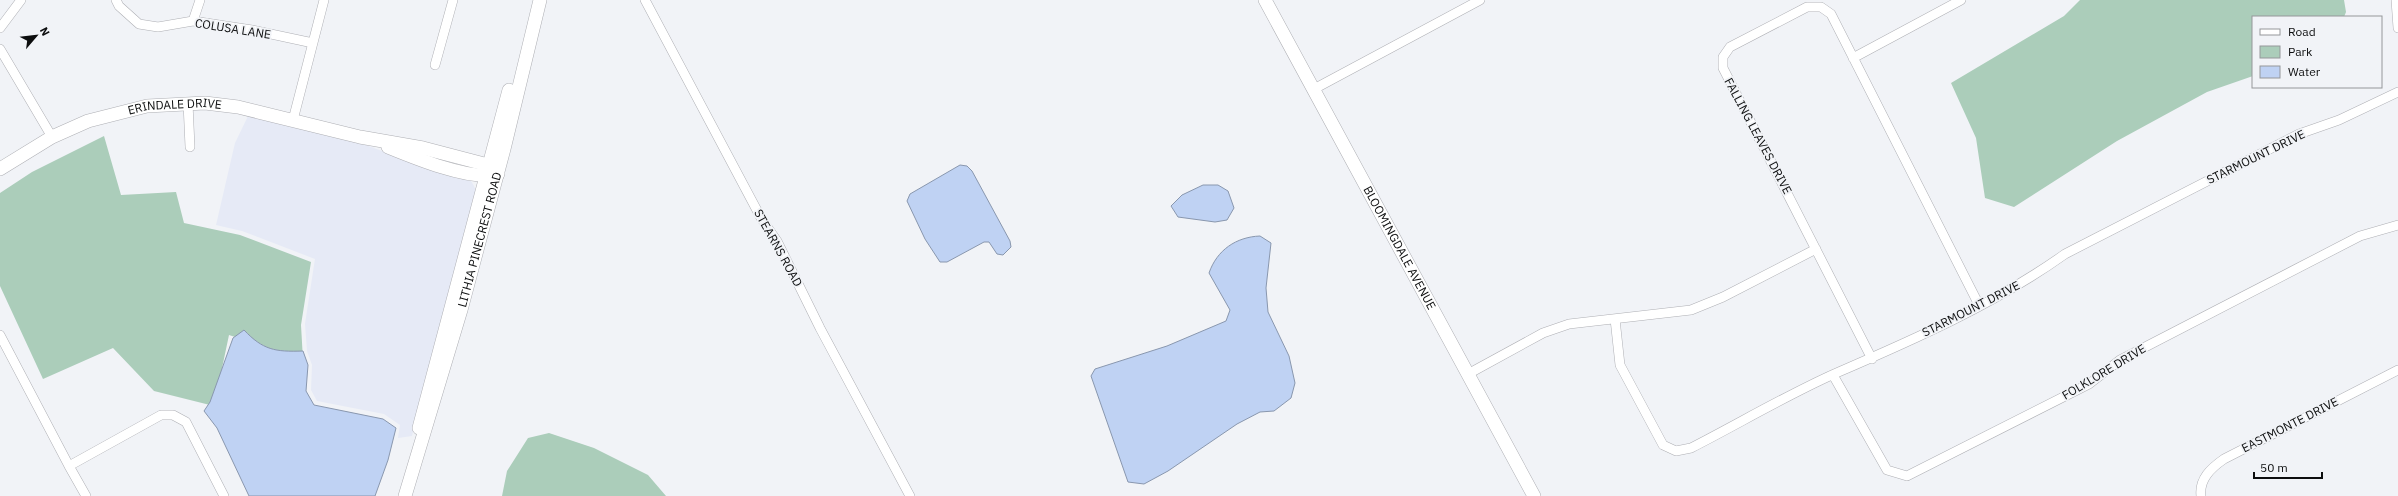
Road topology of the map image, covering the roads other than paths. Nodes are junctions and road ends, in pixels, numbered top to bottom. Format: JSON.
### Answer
{"nodes":[{"id":1,"x":21,"y":0,"type":"edge"},
{"id":2,"x":116,"y":0,"type":"edge"},
{"id":3,"x":200,"y":0,"type":"edge"},
{"id":4,"x":324,"y":0,"type":"edge"},
{"id":5,"x":453,"y":0,"type":"edge"},
{"id":6,"x":536,"y":0,"type":"edge"},
{"id":7,"x":540,"y":0,"type":"edge"},
{"id":8,"x":645,"y":0,"type":"edge"},
{"id":9,"x":1265,"y":0,"type":"edge"},
{"id":10,"x":1480,"y":0,"type":"edge"},
{"id":11,"x":1961,"y":0,"type":"edge"},
{"id":12,"x":2396,"y":0,"type":"edge"},
{"id":13,"x":193,"y":21,"type":"junction"},
{"id":14,"x":0,"y":28,"type":"edge"},
{"id":15,"x":2398,"y":28,"type":"edge"},
{"id":16,"x":313,"y":43,"type":"junction"},
{"id":17,"x":0,"y":49,"type":"edge"},
{"id":18,"x":1853,"y":58,"type":"junction"},
{"id":19,"x":435,"y":65,"type":"dead end"},
{"id":20,"x":1314,"y":90,"type":"junction"},
{"id":21,"x":2398,"y":92,"type":"edge"},
{"id":22,"x":188,"y":103,"type":"junction"},
{"id":23,"x":293,"y":120,"type":"junction"},
{"id":24,"x":52,"y":137,"type":"junction"},
{"id":25,"x":360,"y":137,"type":"junction"},
{"id":26,"x":190,"y":147,"type":"dead end"},
{"id":27,"x":0,"y":169,"type":"edge"},
{"id":28,"x":490,"y":172,"type":"junction"},
{"id":29,"x":470,"y":173,"type":"junction"},
{"id":30,"x":481,"y":190,"type":"junction"},
{"id":31,"x":2398,"y":225,"type":"edge"},
{"id":32,"x":1816,"y":249,"type":"junction"},
{"id":33,"x":1979,"y":305,"type":"junction"},
{"id":34,"x":1615,"y":319,"type":"junction"},
{"id":35,"x":0,"y":335,"type":"edge"},
{"id":36,"x":1872,"y":359,"type":"junction"},
{"id":37,"x":2398,"y":370,"type":"edge"},
{"id":38,"x":1468,"y":374,"type":"junction"},
{"id":39,"x":1834,"y":375,"type":"junction"},
{"id":40,"x":70,"y":466,"type":"junction"},
{"id":41,"x":410,"y":478,"type":"junction"},
{"id":42,"x":86,"y":496,"type":"edge"},
{"id":43,"x":224,"y":496,"type":"edge"},
{"id":44,"x":405,"y":496,"type":"edge"},
{"id":45,"x":910,"y":496,"type":"edge"},
{"id":46,"x":1534,"y":496,"type":"edge"},
{"id":47,"x":2201,"y":496,"type":"edge"}],
"edges":[{"from":1,"to":14,"type":"street"},
{"from":2,"to":13,"type":"street","name":"COLUSA LANE"},
{"from":3,"to":13,"type":"street"},
{"from":4,"to":16,"type":"street"},
{"from":5,"to":19,"type":"street"},
{"from":6,"to":28,"type":"street","name":"LITHIA PINECREST ROAD"},
{"from":7,"to":28,"type":"street","name":"LITHIA PINECREST ROAD"},
{"from":8,"to":45,"type":"street","name":"STEARNS ROAD"},
{"from":9,"to":20,"type":"street","name":"BLOOMINGDALE AVENUE"},
{"from":10,"to":20,"type":"street"},
{"from":11,"to":18,"type":"street"},
{"from":12,"to":15,"type":"street"},
{"from":13,"to":16,"type":"street","name":"COLUSA LANE"},
{"from":16,"to":23,"type":"street"},
{"from":17,"to":24,"type":"street"},
{"from":18,"to":32,"type":"street","name":"FALLING LEAVES DRIVE"},
{"from":18,"to":33,"type":"street","name":"FALLING LEAVES DRIVE"},
{"from":20,"to":38,"type":"street","name":"BLOOMINGDALE AVENUE"},
{"from":21,"to":33,"type":"street","name":"STARMOUNT DRIVE"},
{"from":22,"to":23,"type":"street","name":"ERINDALE DRIVE"},
{"from":22,"to":24,"type":"street","name":"ERINDALE DRIVE"},
{"from":22,"to":26,"type":"street"},
{"from":23,"to":25,"type":"street","name":"ERINDALE DRIVE"},
{"from":24,"to":27,"type":"street","name":"ERINDALE DRIVE"},
{"from":25,"to":28,"type":"street","name":"ERINDALE DRIVE"},
{"from":25,"to":29,"type":"street","name":"ERINDALE DRIVE"},
{"from":28,"to":29,"type":"street","name":"ERINDALE DRIVE"},
{"from":28,"to":30,"type":"street","name":"LITHIA PINECREST ROAD"},
{"from":28,"to":41,"type":"street","name":"LITHIA PINECREST ROAD"},
{"from":29,"to":30,"type":"street"},
{"from":30,"to":41,"type":"street","name":"LITHIA PINECREST ROAD"},
{"from":31,"to":39,"type":"street","name":"FOLKLORE DRIVE"},
{"from":32,"to":34,"type":"street"},
{"from":32,"to":36,"type":"street","name":"FALLING LEAVES DRIVE"},
{"from":33,"to":36,"type":"street","name":"STARMOUNT DRIVE"},
{"from":34,"to":38,"type":"street"},
{"from":34,"to":39,"type":"street","name":"STARMOUNT DRIVE"},
{"from":35,"to":40,"type":"street"},
{"from":36,"to":39,"type":"street","name":"STARMOUNT DRIVE"},
{"from":37,"to":47,"type":"street","name":"EASTMONTE DRIVE"},
{"from":38,"to":46,"type":"street","name":"BLOOMINGDALE AVENUE"},
{"from":40,"to":42,"type":"street"},
{"from":40,"to":43,"type":"street"},
{"from":41,"to":44,"type":"street","name":"LITHIA PINECREST ROAD"}]}
